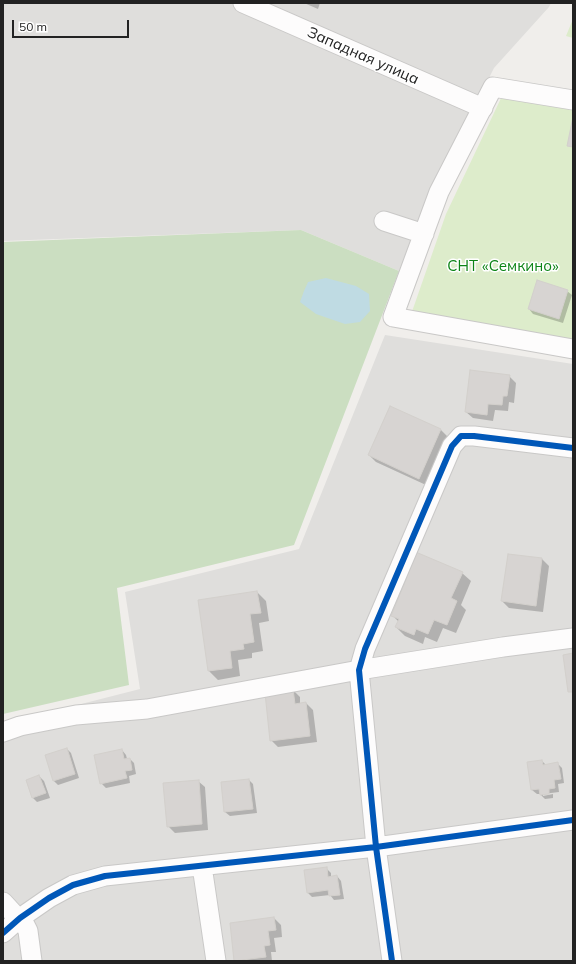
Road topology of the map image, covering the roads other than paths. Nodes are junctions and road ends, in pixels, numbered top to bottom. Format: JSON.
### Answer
{"nodes":[{"id":1,"x":243,"y":3,"type":"edge"},
{"id":2,"x":573,"y":100,"type":"edge"},
{"id":3,"x":483,"y":108,"type":"junction"},
{"id":4,"x":384,"y":221,"type":"dead end"},
{"id":5,"x":424,"y":234,"type":"junction"},
{"id":6,"x":573,"y":349,"type":"edge"},
{"id":7,"x":573,"y":448,"type":"edge"},
{"id":8,"x":573,"y":638,"type":"edge"},
{"id":9,"x":359,"y":670,"type":"junction"},
{"id":10,"x":3,"y":732,"type":"edge"},
{"id":11,"x":573,"y":822,"type":"edge"},
{"id":12,"x":376,"y":847,"type":"junction"},
{"id":13,"x":202,"y":866,"type":"junction"},
{"id":14,"x":3,"y":902,"type":"edge"},
{"id":15,"x":20,"y":918,"type":"junction"},
{"id":16,"x":3,"y":933,"type":"edge"},
{"id":17,"x":32,"y":961,"type":"edge"},
{"id":18,"x":216,"y":961,"type":"edge"},
{"id":19,"x":392,"y":961,"type":"edge"}],
"edges":[{"from":1,"to":3,"type":"street","name":"Западная улица"},
{"from":2,"to":3,"type":"street"},
{"from":3,"to":5,"type":"street"},
{"from":4,"to":5,"type":"street"},
{"from":5,"to":6,"type":"street"},
{"from":7,"to":9,"type":"street"},
{"from":8,"to":9,"type":"street"},
{"from":9,"to":10,"type":"street"},
{"from":9,"to":12,"type":"street"},
{"from":11,"to":12,"type":"street"},
{"from":12,"to":13,"type":"street"},
{"from":12,"to":19,"type":"street"},
{"from":13,"to":15,"type":"street"},
{"from":13,"to":18,"type":"street"},
{"from":14,"to":15,"type":"street"},
{"from":15,"to":16,"type":"street"},
{"from":15,"to":17,"type":"street"}]}
